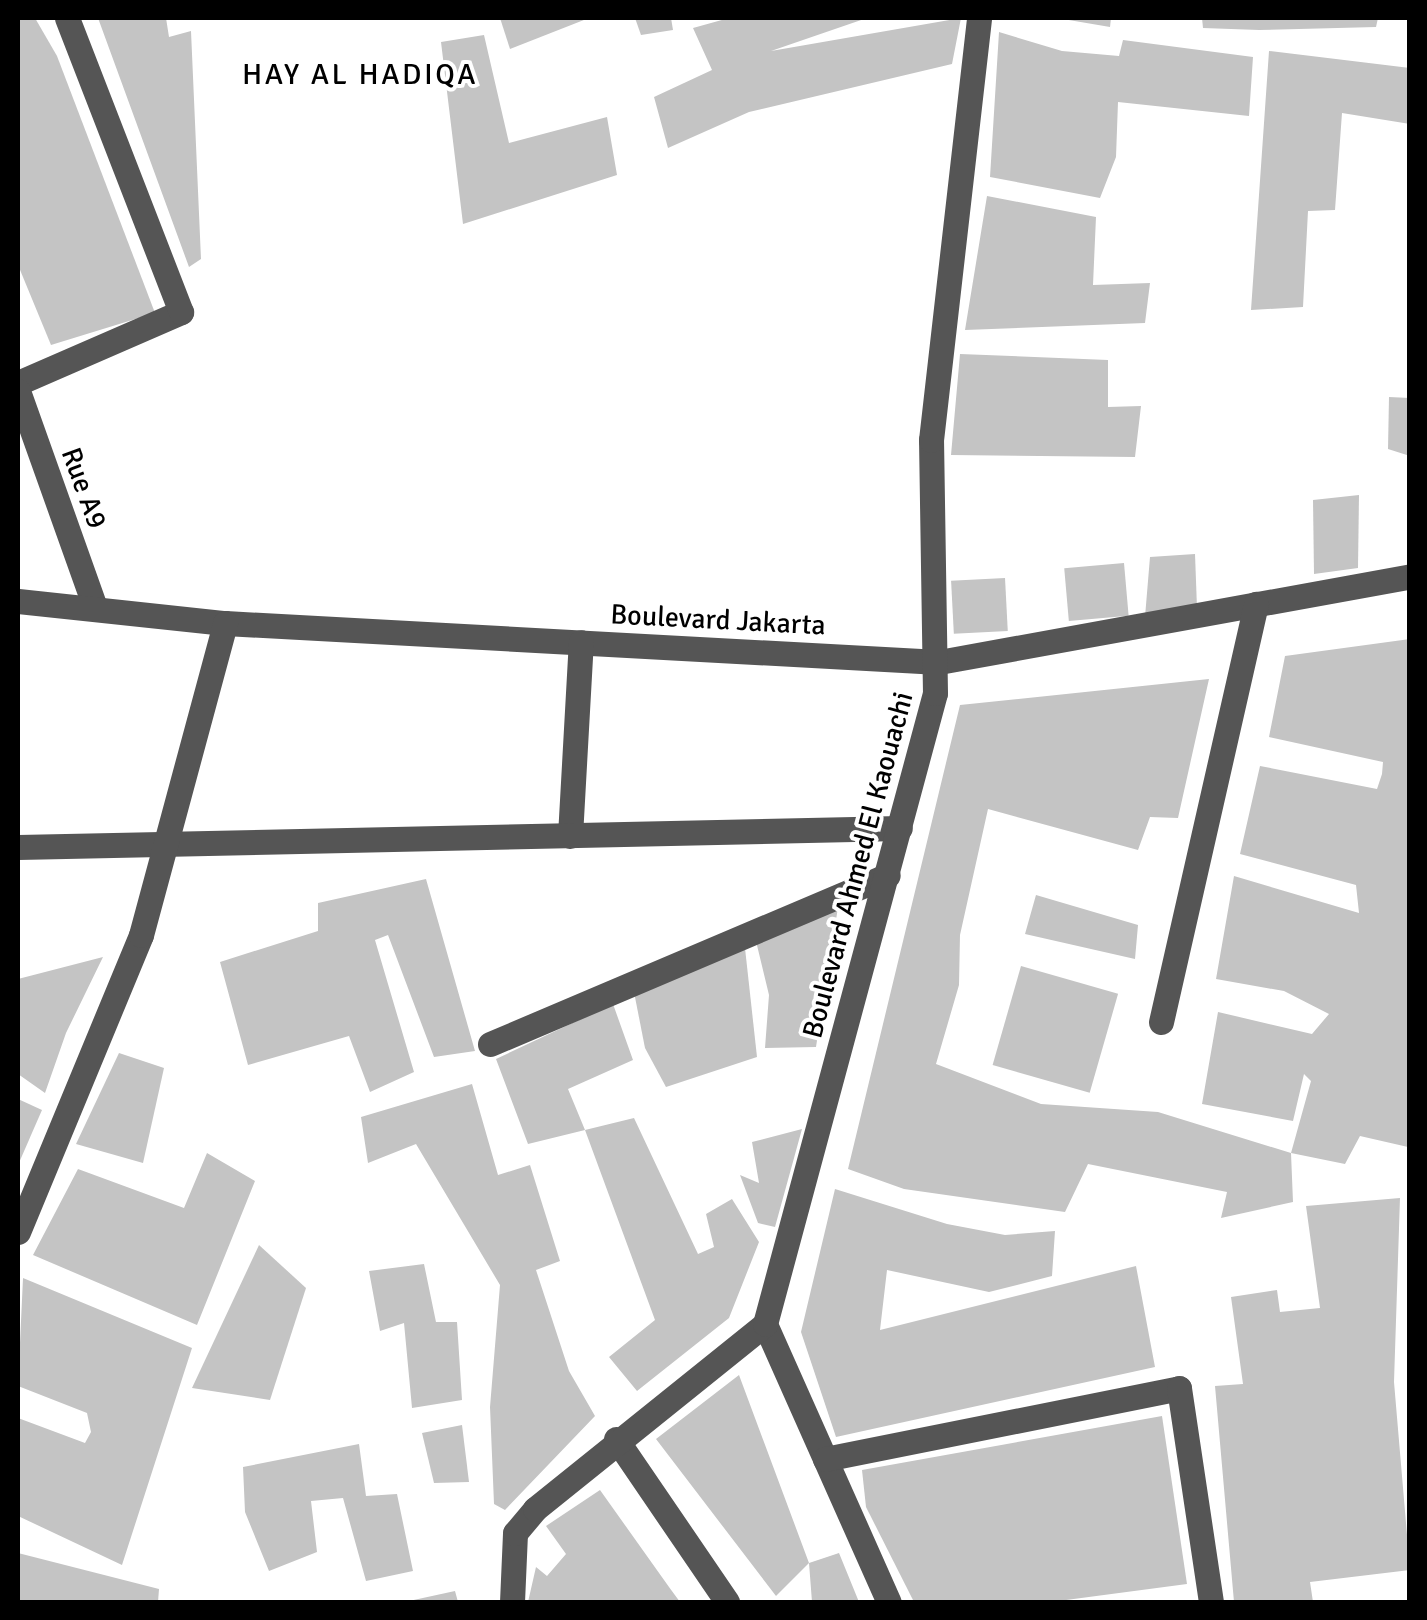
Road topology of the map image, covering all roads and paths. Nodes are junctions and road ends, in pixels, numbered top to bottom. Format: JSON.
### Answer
{"nodes":[{"id":1,"x":67,"y":18,"type":"edge"},
{"id":2,"x":979,"y":18,"type":"edge"},
{"id":3,"x":18,"y":383,"type":"edge"},
{"id":4,"x":18,"y":392,"type":"edge"},
{"id":5,"x":1410,"y":576,"type":"edge"},
{"id":6,"x":18,"y":601,"type":"edge"},
{"id":7,"x":1256,"y":604,"type":"junction"},
{"id":8,"x":94,"y":605,"type":"junction"},
{"id":9,"x":225,"y":623,"type":"junction"},
{"id":10,"x":581,"y":642,"type":"junction"},
{"id":11,"x":939,"y":662,"type":"junction"},
{"id":12,"x":900,"y":828,"type":"junction"},
{"id":13,"x":570,"y":836,"type":"junction"},
{"id":14,"x":165,"y":846,"type":"junction"},
{"id":15,"x":18,"y":847,"type":"edge"},
{"id":16,"x":888,"y":875,"type":"junction"},
{"id":17,"x":1161,"y":1022,"type":"dead end"},
{"id":18,"x":490,"y":1044,"type":"dead end"},
{"id":19,"x":18,"y":1232,"type":"edge"},
{"id":20,"x":765,"y":1324,"type":"junction"},
{"id":21,"x":616,"y":1439,"type":"junction"},
{"id":22,"x":824,"y":1459,"type":"junction"},
{"id":23,"x":512,"y":1602,"type":"edge"},
{"id":24,"x":728,"y":1602,"type":"edge"},
{"id":25,"x":889,"y":1602,"type":"edge"},
{"id":26,"x":1211,"y":1602,"type":"edge"}],
"edges":[{"from":1,"to":3,"type":"street"},
{"from":2,"to":11,"type":"street","name":"Boulevard Ahmed El Kaouachi"},
{"from":4,"to":8,"type":"street","name":"Rue A9"},
{"from":5,"to":7,"type":"street","name":"Boulevard Jakarta"},
{"from":6,"to":8,"type":"street","name":"Boulevard Jakarta"},
{"from":7,"to":11,"type":"street","name":"Boulevard Jakarta"},
{"from":7,"to":17,"type":"street"},
{"from":8,"to":9,"type":"street","name":"Boulevard Jakarta"},
{"from":9,"to":10,"type":"street","name":"Boulevard Jakarta"},
{"from":9,"to":14,"type":"street"},
{"from":10,"to":11,"type":"street","name":"Boulevard Jakarta"},
{"from":10,"to":13,"type":"street"},
{"from":11,"to":12,"type":"street","name":"Boulevard Ahmed El Kaouachi"},
{"from":12,"to":13,"type":"street"},
{"from":12,"to":16,"type":"street","name":"Boulevard Ahmed El Kaouachi"},
{"from":13,"to":14,"type":"street"},
{"from":14,"to":15,"type":"street"},
{"from":14,"to":19,"type":"street"},
{"from":16,"to":18,"type":"street"},
{"from":16,"to":20,"type":"street","name":"Boulevard Ahmed El Kaouachi"},
{"from":20,"to":21,"type":"street"},
{"from":20,"to":22,"type":"street"},
{"from":21,"to":23,"type":"street"},
{"from":21,"to":24,"type":"street"},
{"from":22,"to":25,"type":"street"},
{"from":22,"to":26,"type":"street"}]}
